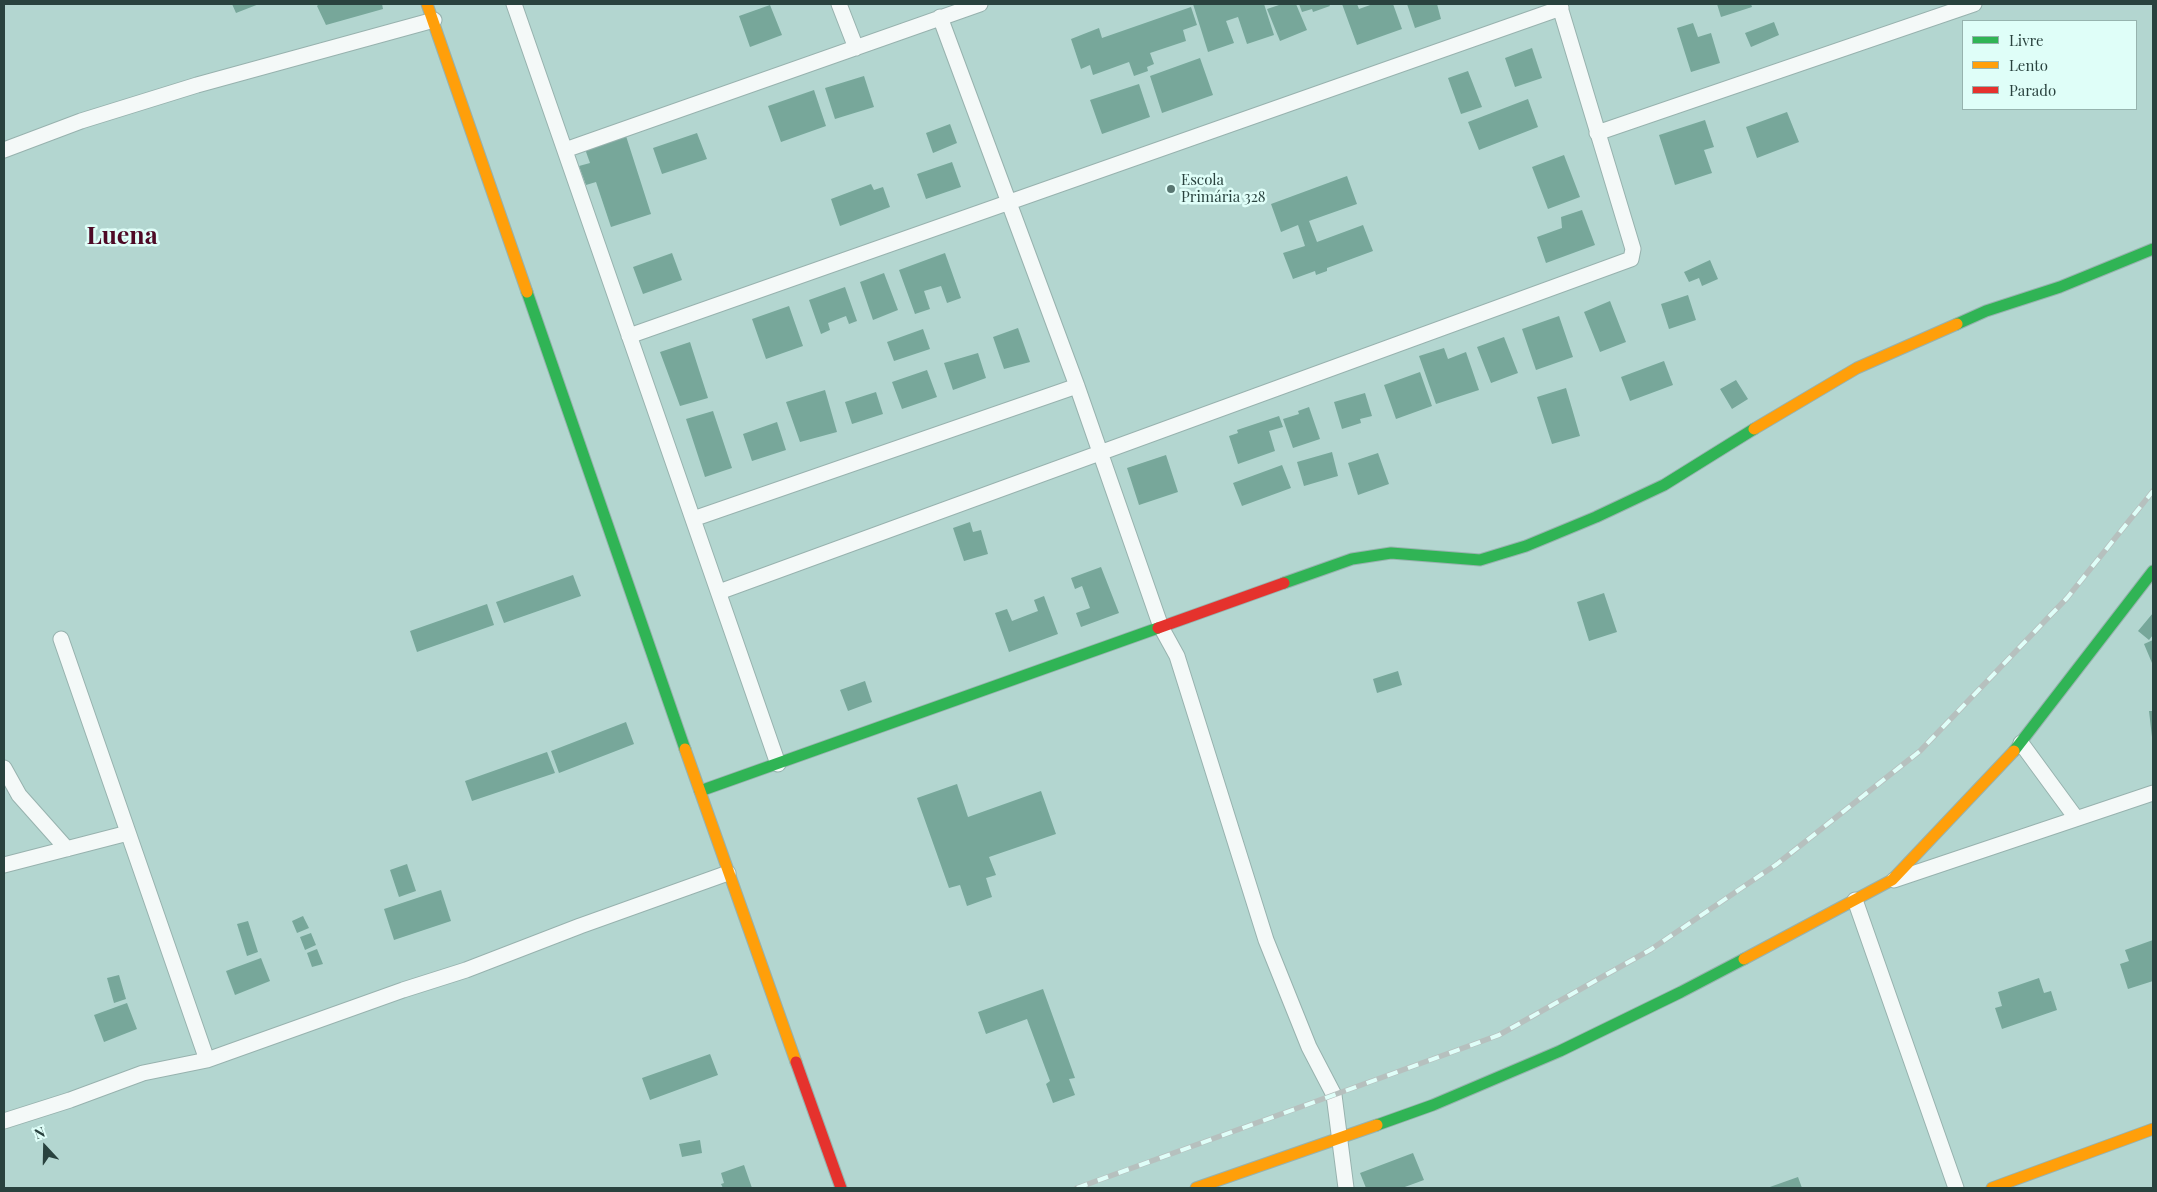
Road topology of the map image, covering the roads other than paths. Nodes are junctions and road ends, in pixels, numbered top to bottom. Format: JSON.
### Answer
{"nodes":[{"id":1,"x":427,"y":4,"type":"edge"},
{"id":2,"x":514,"y":4,"type":"edge"},
{"id":3,"x":839,"y":4,"type":"edge"},
{"id":4,"x":980,"y":4,"type":"edge"},
{"id":5,"x":1974,"y":4,"type":"edge"},
{"id":6,"x":1560,"y":6,"type":"edge"},
{"id":7,"x":1933,"y":10,"type":"edge"},
{"id":8,"x":940,"y":17,"type":"junction"},
{"id":9,"x":434,"y":20,"type":"junction"},
{"id":10,"x":856,"y":48,"type":"junction"},
{"id":11,"x":1597,"y":133,"type":"junction"},
{"id":12,"x":4,"y":150,"type":"edge"},
{"id":13,"x":565,"y":150,"type":"junction"},
{"id":14,"x":1008,"y":202,"type":"junction"},
{"id":15,"x":2153,"y":249,"type":"edge"},
{"id":16,"x":630,"y":336,"type":"junction"},
{"id":17,"x":1077,"y":386,"type":"junction"},
{"id":18,"x":1101,"y":453,"type":"junction"},
{"id":19,"x":693,"y":519,"type":"junction"},
{"id":20,"x":2153,"y":571,"type":"edge"},
{"id":21,"x":718,"y":592,"type":"junction"},
{"id":22,"x":1161,"y":627,"type":"junction"},
{"id":23,"x":61,"y":639,"type":"dead end"},
{"id":24,"x":2020,"y":743,"type":"junction"},
{"id":25,"x":778,"y":764,"type":"junction"},
{"id":26,"x":4,"y":768,"type":"edge"},
{"id":27,"x":700,"y":792,"type":"junction"},
{"id":28,"x":2153,"y":793,"type":"edge"},
{"id":29,"x":2076,"y":818,"type":"junction"},
{"id":30,"x":128,"y":833,"type":"junction"},
{"id":31,"x":67,"y":849,"type":"junction"},
{"id":32,"x":4,"y":865,"type":"edge"},
{"id":33,"x":728,"y":872,"type":"junction"},
{"id":34,"x":1892,"y":880,"type":"junction"},
{"id":35,"x":1855,"y":900,"type":"junction"},
{"id":36,"x":207,"y":1060,"type":"junction"},
{"id":37,"x":4,"y":1121,"type":"edge"},
{"id":38,"x":2153,"y":1129,"type":"edge"},
{"id":39,"x":1338,"y":1137,"type":"junction"},
{"id":40,"x":841,"y":1188,"type":"edge"},
{"id":41,"x":1196,"y":1188,"type":"edge"},
{"id":42,"x":1346,"y":1188,"type":"edge"},
{"id":43,"x":1956,"y":1188,"type":"edge"},
{"id":44,"x":1992,"y":1188,"type":"edge"}],
"edges":[{"from":1,"to":9,"type":"street"},
{"from":2,"to":13,"type":"street"},
{"from":3,"to":10,"type":"street"},
{"from":4,"to":8,"type":"street"},
{"from":5,"to":7,"type":"street"},
{"from":6,"to":11,"type":"street"},
{"from":6,"to":14,"type":"street"},
{"from":7,"to":11,"type":"street"},
{"from":8,"to":10,"type":"street"},
{"from":8,"to":14,"type":"street"},
{"from":9,"to":12,"type":"street"},
{"from":9,"to":27,"type":"street"},
{"from":10,"to":13,"type":"street"},
{"from":11,"to":18,"type":"street"},
{"from":13,"to":16,"type":"street"},
{"from":14,"to":16,"type":"street"},
{"from":14,"to":17,"type":"street"},
{"from":15,"to":22,"type":"street"},
{"from":16,"to":19,"type":"street"},
{"from":17,"to":18,"type":"street"},
{"from":17,"to":19,"type":"street"},
{"from":18,"to":21,"type":"street"},
{"from":18,"to":22,"type":"street"},
{"from":19,"to":21,"type":"street"},
{"from":20,"to":24,"type":"street"},
{"from":21,"to":25,"type":"street"},
{"from":22,"to":25,"type":"street"},
{"from":22,"to":39,"type":"street"},
{"from":23,"to":30,"type":"street"},
{"from":24,"to":29,"type":"street"},
{"from":24,"to":34,"type":"street"},
{"from":25,"to":27,"type":"street"},
{"from":26,"to":31,"type":"street"},
{"from":27,"to":33,"type":"street"},
{"from":28,"to":29,"type":"street"},
{"from":29,"to":34,"type":"street"},
{"from":30,"to":31,"type":"street"},
{"from":30,"to":36,"type":"street"},
{"from":31,"to":32,"type":"street"},
{"from":33,"to":36,"type":"street"},
{"from":33,"to":40,"type":"street"},
{"from":34,"to":35,"type":"street"},
{"from":35,"to":39,"type":"street"},
{"from":35,"to":43,"type":"street"},
{"from":36,"to":37,"type":"street"},
{"from":38,"to":44,"type":"street"},
{"from":39,"to":41,"type":"street"},
{"from":39,"to":42,"type":"street"}]}
